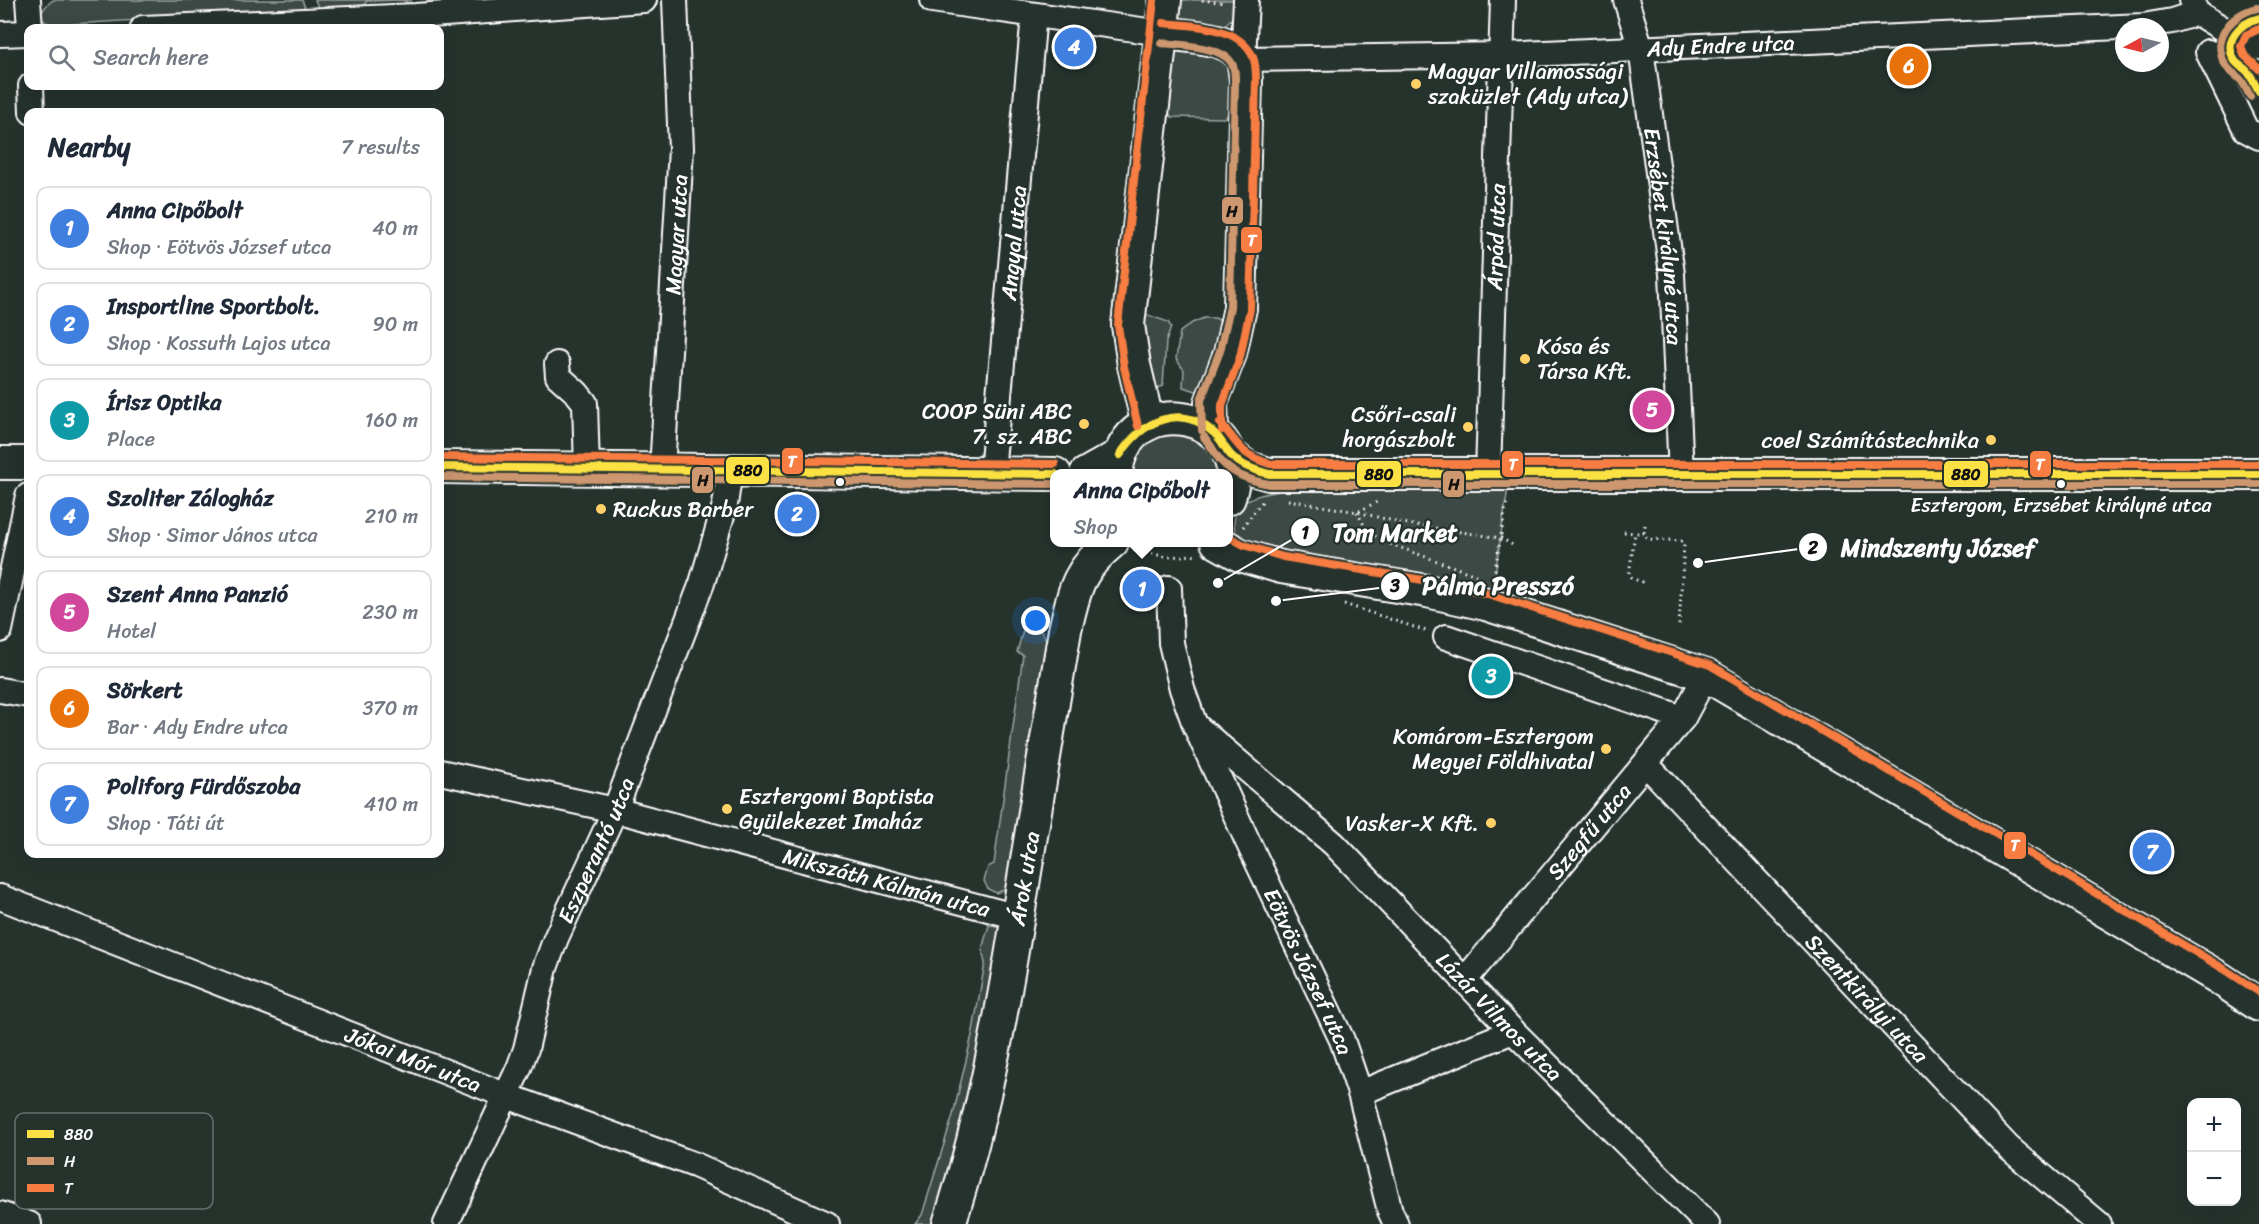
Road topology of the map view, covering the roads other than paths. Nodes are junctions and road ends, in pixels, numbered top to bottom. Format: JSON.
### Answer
{"nodes":[{"id":1,"x":28,"y":0,"type":"edge"},
{"id":2,"x":309,"y":0,"type":"edge"},
{"id":3,"x":644,"y":0,"type":"edge"},
{"id":4,"x":675,"y":0,"type":"edge"},
{"id":5,"x":932,"y":0,"type":"edge"},
{"id":6,"x":1165,"y":0,"type":"edge"},
{"id":7,"x":1246,"y":0,"type":"edge"},
{"id":8,"x":1503,"y":0,"type":"edge"},
{"id":9,"x":1626,"y":0,"type":"edge"},
{"id":10,"x":2194,"y":6,"type":"edge"},
{"id":11,"x":1034,"y":15,"type":"junction"},
{"id":12,"x":325,"y":21,"type":"junction"},
{"id":13,"x":30,"y":24,"type":"edge"},
{"id":14,"x":247,"y":24,"type":"edge"},
{"id":15,"x":2245,"y":25,"type":"edge"},
{"id":16,"x":24,"y":33,"type":"edge"},
{"id":17,"x":1162,"y":33,"type":"junction"},
{"id":18,"x":0,"y":34,"type":"edge"},
{"id":19,"x":1641,"y":49,"type":"junction"},
{"id":20,"x":2208,"y":52,"type":"dead end"},
{"id":21,"x":1503,"y":55,"type":"junction"},
{"id":22,"x":1243,"y":59,"type":"junction"},
{"id":23,"x":2255,"y":78,"type":"edge"},
{"id":24,"x":31,"y":90,"type":"edge"},
{"id":25,"x":32,"y":108,"type":"edge"},
{"id":26,"x":2259,"y":137,"type":"edge"},
{"id":27,"x":557,"y":364,"type":"dead end"},
{"id":28,"x":1148,"y":424,"type":"junction"},
{"id":29,"x":1220,"y":442,"type":"junction"},
{"id":30,"x":0,"y":463,"type":"edge"},
{"id":31,"x":24,"y":463,"type":"edge"},
{"id":32,"x":1118,"y":464,"type":"edge"},
{"id":33,"x":444,"y":467,"type":"edge"},
{"id":34,"x":587,"y":469,"type":"junction"},
{"id":35,"x":1102,"y":469,"type":"edge"},
{"id":36,"x":1233,"y":469,"type":"edge"},
{"id":37,"x":662,"y":470,"type":"junction"},
{"id":38,"x":730,"y":470,"type":"junction"},
{"id":39,"x":1233,"y":470,"type":"edge"},
{"id":40,"x":992,"y":472,"type":"junction"},
{"id":41,"x":1050,"y":474,"type":"edge"},
{"id":42,"x":1269,"y":474,"type":"junction"},
{"id":43,"x":1499,"y":474,"type":"junction"},
{"id":44,"x":2259,"y":474,"type":"edge"},
{"id":45,"x":1681,"y":475,"type":"junction"},
{"id":46,"x":1233,"y":486,"type":"edge"},
{"id":47,"x":1233,"y":496,"type":"edge"},
{"id":48,"x":24,"y":515,"type":"edge"},
{"id":49,"x":1107,"y":547,"type":"edge"},
{"id":50,"x":1227,"y":547,"type":"edge"},
{"id":51,"x":1169,"y":588,"type":"dead end"},
{"id":52,"x":0,"y":630,"type":"edge"},
{"id":53,"x":1446,"y":637,"type":"dead end"},
{"id":54,"x":1706,"y":675,"type":"junction"},
{"id":55,"x":0,"y":690,"type":"edge"},
{"id":56,"x":24,"y":694,"type":"edge"},
{"id":57,"x":1683,"y":718,"type":"junction"},
{"id":58,"x":1195,"y":725,"type":"junction"},
{"id":59,"x":1646,"y":764,"type":"junction"},
{"id":60,"x":444,"y":773,"type":"edge"},
{"id":61,"x":1293,"y":808,"type":"joint"},
{"id":62,"x":615,"y":810,"type":"junction"},
{"id":63,"x":0,"y":897,"type":"edge"},
{"id":64,"x":1018,"y":917,"type":"junction"},
{"id":65,"x":1464,"y":981,"type":"junction"},
{"id":66,"x":2259,"y":1005,"type":"edge"},
{"id":67,"x":1513,"y":1031,"type":"junction"},
{"id":68,"x":1360,"y":1093,"type":"junction"},
{"id":69,"x":507,"y":1096,"type":"junction"},
{"id":70,"x":0,"y":1214,"type":"edge"},
{"id":71,"x":1387,"y":1220,"type":"edge"},
{"id":72,"x":28,"y":1224,"type":"edge"},
{"id":73,"x":446,"y":1224,"type":"edge"},
{"id":74,"x":827,"y":1224,"type":"edge"},
{"id":75,"x":949,"y":1224,"type":"edge"},
{"id":76,"x":1707,"y":1224,"type":"edge"},
{"id":77,"x":2099,"y":1224,"type":"edge"}],
"edges":[{"from":1,"to":13,"type":"street"},
{"from":2,"to":12,"type":"street"},
{"from":3,"to":12,"type":"street"},
{"from":4,"to":37,"type":"street","name":"Magyar utca"},
{"from":5,"to":11,"type":"street"},
{"from":6,"to":17,"type":"main road"},
{"from":7,"to":22,"type":"street"},
{"from":8,"to":21,"type":"street","name":"Árpád utca"},
{"from":9,"to":19,"type":"street","name":"Erzsébet királyné utca"},
{"from":10,"to":15,"type":"street"},
{"from":10,"to":19,"type":"street","name":"Ady Endre utca"},
{"from":11,"to":17,"type":"street"},
{"from":11,"to":40,"type":"street","name":"Angyal utca"},
{"from":12,"to":14,"type":"street"},
{"from":15,"to":23,"type":"street"},
{"from":16,"to":18,"type":"street"},
{"from":17,"to":22,"type":"main road"},
{"from":17,"to":28,"type":"main road"},
{"from":19,"to":21,"type":"street","name":"Ady Endre utca"},
{"from":19,"to":45,"type":"street","name":"Erzsébet királyné utca"},
{"from":20,"to":26,"type":"street"},
{"from":21,"to":22,"type":"street","name":"Ady Endre utca"},
{"from":21,"to":43,"type":"street","name":"Árpád utca"},
{"from":22,"to":29,"type":"main road"},
{"from":24,"to":25,"type":"street"},
{"from":27,"to":34,"type":"street"},
{"from":28,"to":29,"type":"main road"},
{"from":28,"to":32,"type":"main road"},
{"from":29,"to":36,"type":"main road"},
{"from":29,"to":42,"type":"main road"},
{"from":30,"to":31,"type":"main road"},
{"from":32,"to":35,"type":"main road"},
{"from":33,"to":34,"type":"main road"},
{"from":34,"to":37,"type":"main road"},
{"from":37,"to":38,"type":"main road"},
{"from":38,"to":40,"type":"main road"},
{"from":38,"to":62,"type":"street","name":"Eszperantó utca"},
{"from":39,"to":46,"type":"main road"},
{"from":40,"to":41,"type":"main road"},
{"from":42,"to":43,"type":"main road"},
{"from":42,"to":47,"type":"main road"},
{"from":43,"to":45,"type":"main road"},
{"from":44,"to":45,"type":"main road"},
{"from":48,"to":52,"type":"street"},
{"from":49,"to":64,"type":"main road","name":"Árok utca"},
{"from":50,"to":54,"type":"main road"},
{"from":51,"to":58,"type":"street","name":"Eötvös József utca"},
{"from":53,"to":57,"type":"street"},
{"from":54,"to":57,"type":"street","name":"Szegfű utca"},
{"from":54,"to":66,"type":"main road"},
{"from":55,"to":56,"type":"street"},
{"from":57,"to":59,"type":"street","name":"Szegfű utca"},
{"from":58,"to":61,"type":"street","name":"Eötvös József utca"},
{"from":58,"to":68,"type":"street","name":"Eötvös József utca"},
{"from":59,"to":65,"type":"street","name":"Szegfű utca"},
{"from":59,"to":77,"type":"street","name":"Szentkirályi utca"},
{"from":60,"to":62,"type":"street","name":"Mikszáth Kálmán utca"},
{"from":61,"to":65,"type":"street","name":"Lázár Vilmos utca"},
{"from":62,"to":64,"type":"street","name":"Mikszáth Kálmán utca"},
{"from":62,"to":69,"type":"street","name":"Eszperantó utca"},
{"from":63,"to":69,"type":"street","name":"Jókai Mór utca"},
{"from":64,"to":75,"type":"main road","name":"Árok utca"},
{"from":65,"to":67,"type":"street","name":"Lázár Vilmos utca"},
{"from":67,"to":68,"type":"street"},
{"from":67,"to":76,"type":"street","name":"Lázár Vilmos utca"},
{"from":68,"to":71,"type":"street","name":"Eötvös József utca"},
{"from":69,"to":73,"type":"street","name":"Eszperantó utca"},
{"from":69,"to":74,"type":"street","name":"Jókai Mór utca"},
{"from":70,"to":72,"type":"street"}]}
